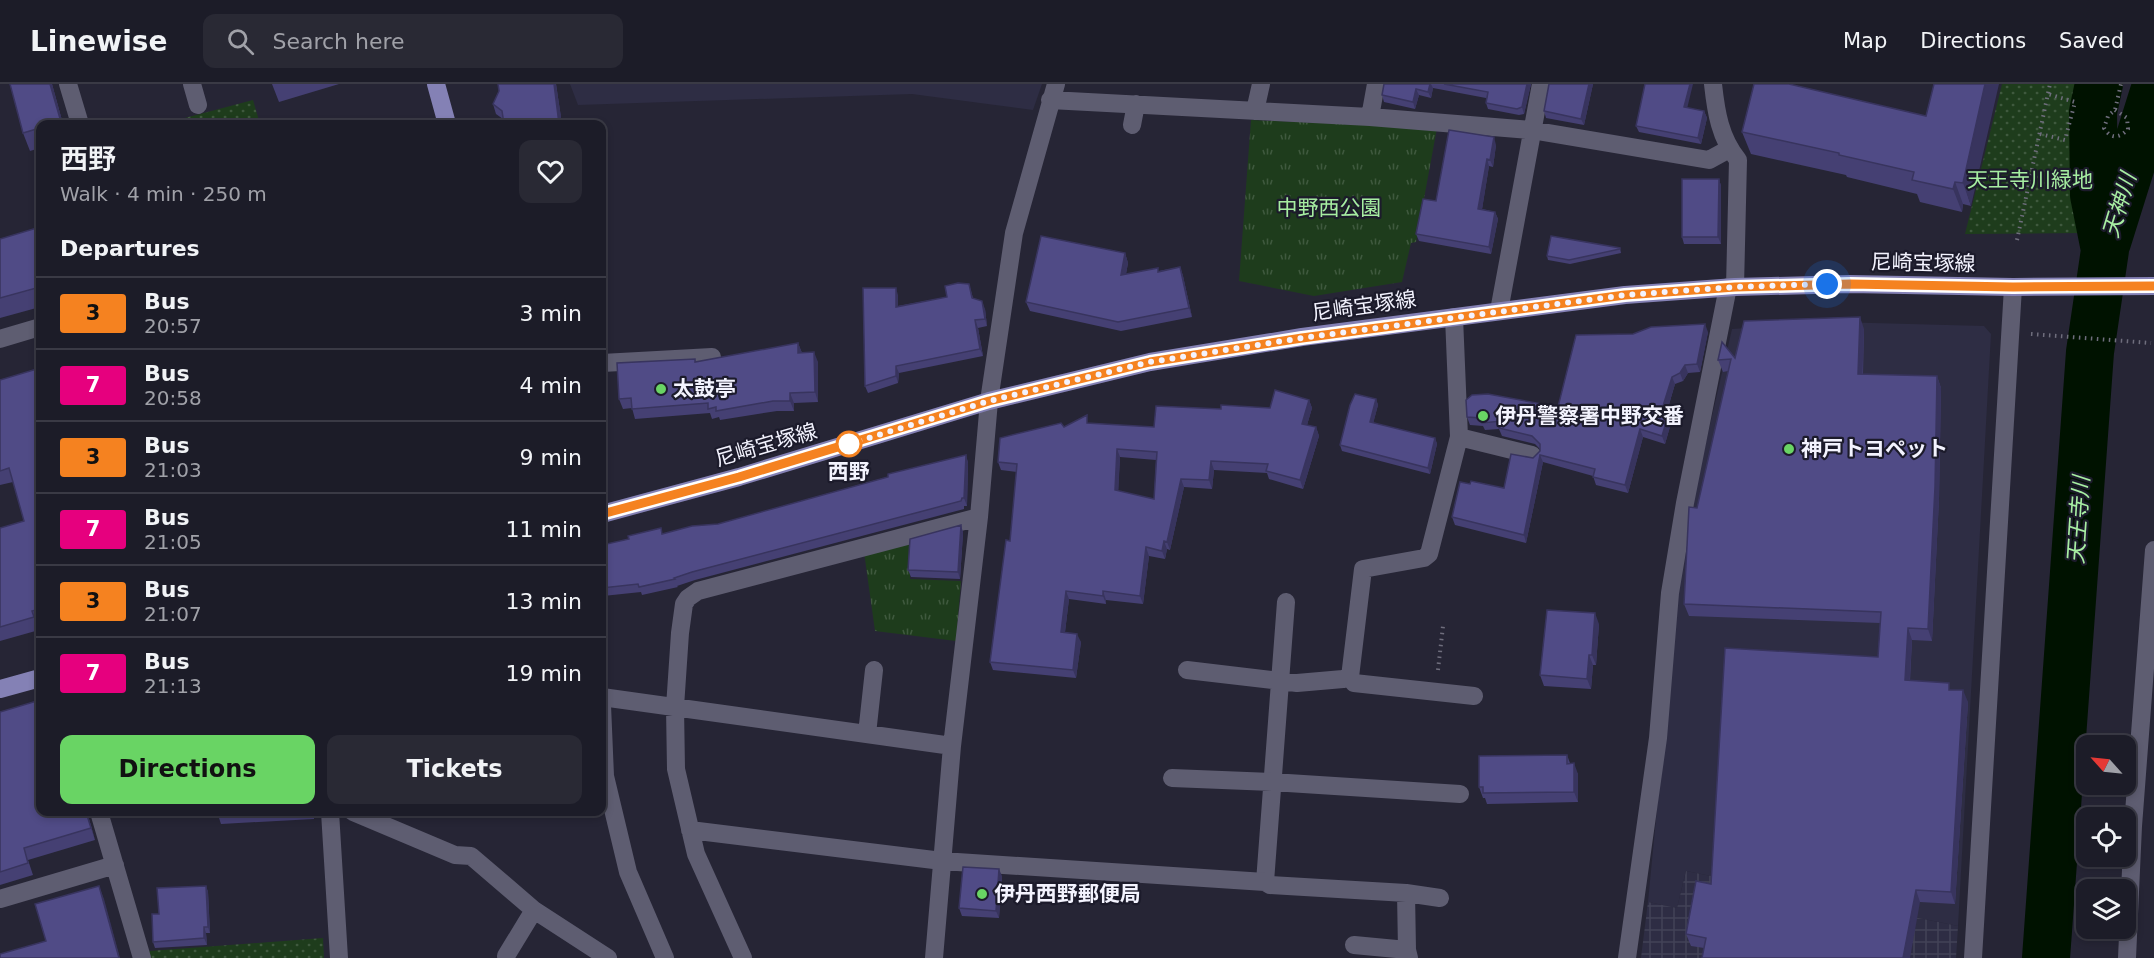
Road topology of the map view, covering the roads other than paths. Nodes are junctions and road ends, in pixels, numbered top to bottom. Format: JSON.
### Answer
{"nodes":[{"id":1,"x":68,"y":84,"type":"edge"},
{"id":2,"x":192,"y":84,"type":"edge"},
{"id":3,"x":436,"y":84,"type":"edge"},
{"id":4,"x":1261,"y":84,"type":"edge"},
{"id":5,"x":1376,"y":84,"type":"edge"},
{"id":6,"x":1541,"y":84,"type":"edge"},
{"id":7,"x":1713,"y":84,"type":"edge"},
{"id":8,"x":1053,"y":92,"type":"edge"},
{"id":9,"x":1136,"y":104,"type":"junction"},
{"id":10,"x":198,"y":105,"type":"dead end"},
{"id":11,"x":1255,"y":111,"type":"junction"},
{"id":12,"x":1370,"y":117,"type":"junction"},
{"id":13,"x":79,"y":120,"type":"edge"},
{"id":14,"x":446,"y":120,"type":"edge"},
{"id":15,"x":1132,"y":125,"type":"dead end"},
{"id":16,"x":1531,"y":130,"type":"junction"},
{"id":17,"x":1729,"y":149,"type":"junction"},
{"id":18,"x":2154,"y":286,"type":"edge"},
{"id":19,"x":1732,"y":287,"type":"junction"},
{"id":20,"x":2021,"y":287,"type":"junction"},
{"id":21,"x":1499,"y":311,"type":"junction"},
{"id":22,"x":1454,"y":317,"type":"junction"},
{"id":23,"x":36,"y":328,"type":"edge"},
{"id":24,"x":0,"y":339,"type":"edge"},
{"id":25,"x":712,"y":357,"type":"edge"},
{"id":26,"x":606,"y":363,"type":"edge"},
{"id":27,"x":989,"y":401,"type":"junction"},
{"id":28,"x":1459,"y":437,"type":"junction"},
{"id":29,"x":1532,"y":455,"type":"edge"},
{"id":30,"x":606,"y":513,"type":"edge"},
{"id":31,"x":979,"y":516,"type":"junction"},
{"id":32,"x":2154,"y":550,"type":"edge"},
{"id":33,"x":1286,"y":602,"type":"dead end"},
{"id":34,"x":874,"y":670,"type":"dead end"},
{"id":35,"x":1187,"y":670,"type":"dead end"},
{"id":36,"x":1350,"y":677,"type":"junction"},
{"id":37,"x":36,"y":679,"type":"edge"},
{"id":38,"x":1282,"y":681,"type":"junction"},
{"id":39,"x":0,"y":689,"type":"edge"},
{"id":40,"x":1474,"y":696,"type":"dead end"},
{"id":41,"x":606,"y":698,"type":"edge"},
{"id":42,"x":675,"y":707,"type":"junction"},
{"id":43,"x":867,"y":734,"type":"junction"},
{"id":44,"x":952,"y":746,"type":"junction"},
{"id":45,"x":1172,"y":778,"type":"dead end"},
{"id":46,"x":606,"y":780,"type":"edge"},
{"id":47,"x":1272,"y":782,"type":"junction"},
{"id":48,"x":1460,"y":794,"type":"dead end"},
{"id":49,"x":100,"y":816,"type":"edge"},
{"id":50,"x":330,"y":816,"type":"edge"},
{"id":51,"x":362,"y":816,"type":"edge"},
{"id":52,"x":690,"y":830,"type":"junction"},
{"id":53,"x":942,"y":861,"type":"junction"},
{"id":54,"x":115,"y":865,"type":"junction"},
{"id":55,"x":1265,"y":882,"type":"junction"},
{"id":56,"x":1406,"y":893,"type":"junction"},
{"id":57,"x":1440,"y":898,"type":"dead end"},
{"id":58,"x":0,"y":899,"type":"edge"},
{"id":59,"x":534,"y":910,"type":"junction"},
{"id":60,"x":1353,"y":945,"type":"dead end"},
{"id":61,"x":1408,"y":954,"type":"edge"},
{"id":62,"x":506,"y":956,"type":"dead end"},
{"id":63,"x":142,"y":958,"type":"edge"},
{"id":64,"x":339,"y":958,"type":"edge"},
{"id":65,"x":608,"y":958,"type":"edge"},
{"id":66,"x":665,"y":958,"type":"edge"},
{"id":67,"x":742,"y":958,"type":"edge"},
{"id":68,"x":934,"y":958,"type":"edge"},
{"id":69,"x":1626,"y":958,"type":"edge"},
{"id":70,"x":1973,"y":958,"type":"edge"},
{"id":71,"x":2127,"y":958,"type":"edge"}],
"edges":[{"from":1,"to":13,"type":"street"},
{"from":2,"to":10,"type":"street"},
{"from":3,"to":14,"type":"main road"},
{"from":4,"to":11,"type":"street"},
{"from":5,"to":12,"type":"street"},
{"from":6,"to":16,"type":"street"},
{"from":7,"to":17,"type":"street"},
{"from":8,"to":9,"type":"street"},
{"from":8,"to":27,"type":"street"},
{"from":9,"to":11,"type":"street"},
{"from":9,"to":15,"type":"street"},
{"from":11,"to":12,"type":"street"},
{"from":12,"to":16,"type":"street"},
{"from":16,"to":17,"type":"street"},
{"from":16,"to":21,"type":"street"},
{"from":17,"to":19,"type":"street"},
{"from":18,"to":20,"type":"main road","name":"尼崎宝塚線"},
{"from":19,"to":20,"type":"main road","name":"尼崎宝塚線"},
{"from":19,"to":21,"type":"main road","name":"尼崎宝塚線"},
{"from":19,"to":69,"type":"street"},
{"from":20,"to":70,"type":"street"},
{"from":21,"to":22,"type":"main road","name":"尼崎宝塚線"},
{"from":22,"to":27,"type":"main road","name":"尼崎宝塚線"},
{"from":22,"to":28,"type":"street"},
{"from":23,"to":24,"type":"street"},
{"from":25,"to":26,"type":"street"},
{"from":27,"to":30,"type":"main road","name":"尼崎宝塚線"},
{"from":27,"to":31,"type":"street"},
{"from":28,"to":29,"type":"street"},
{"from":28,"to":36,"type":"street"},
{"from":31,"to":42,"type":"street"},
{"from":31,"to":44,"type":"street"},
{"from":32,"to":71,"type":"street"},
{"from":33,"to":38,"type":"street"},
{"from":34,"to":43,"type":"street"},
{"from":35,"to":38,"type":"street"},
{"from":36,"to":38,"type":"street"},
{"from":36,"to":40,"type":"street"},
{"from":37,"to":39,"type":"main road"},
{"from":38,"to":47,"type":"street"},
{"from":41,"to":42,"type":"street"},
{"from":42,"to":43,"type":"street"},
{"from":42,"to":52,"type":"street"},
{"from":43,"to":44,"type":"street"},
{"from":44,"to":53,"type":"street"},
{"from":45,"to":47,"type":"street"},
{"from":46,"to":66,"type":"street"},
{"from":47,"to":48,"type":"street"},
{"from":47,"to":55,"type":"street"},
{"from":49,"to":54,"type":"street"},
{"from":50,"to":64,"type":"street"},
{"from":51,"to":59,"type":"street"},
{"from":52,"to":53,"type":"street"},
{"from":52,"to":67,"type":"street"},
{"from":53,"to":55,"type":"street"},
{"from":53,"to":68,"type":"street"},
{"from":54,"to":58,"type":"street"},
{"from":54,"to":63,"type":"street"},
{"from":55,"to":56,"type":"street"},
{"from":56,"to":57,"type":"street"},
{"from":56,"to":61,"type":"street"},
{"from":59,"to":62,"type":"street"},
{"from":59,"to":65,"type":"street"},
{"from":60,"to":61,"type":"street"}]}
